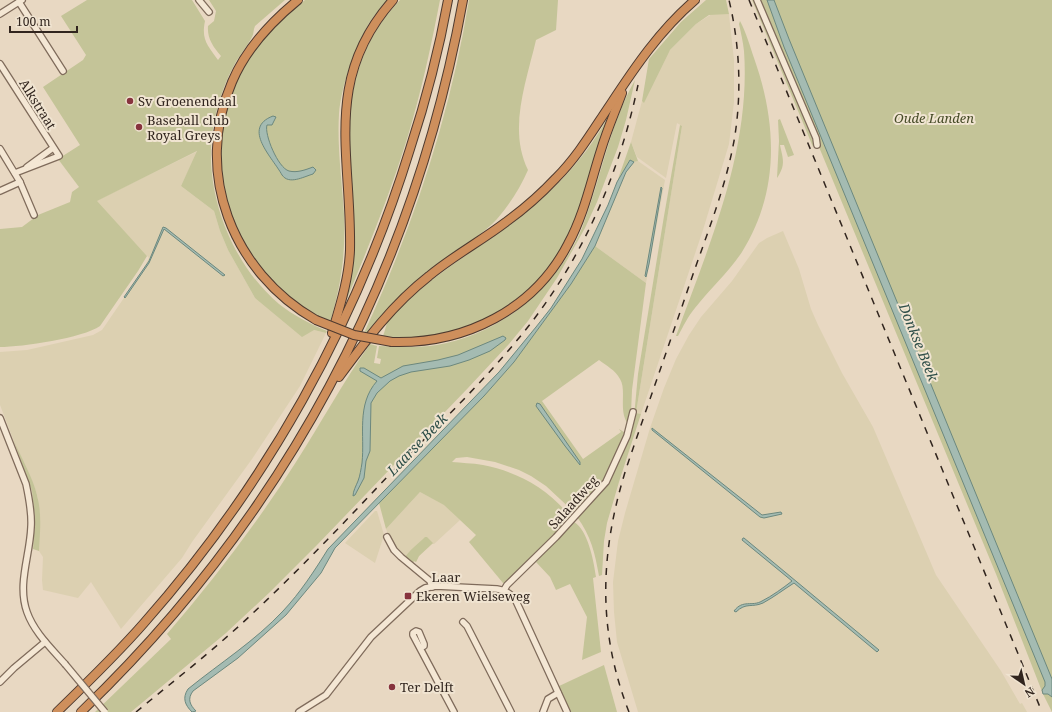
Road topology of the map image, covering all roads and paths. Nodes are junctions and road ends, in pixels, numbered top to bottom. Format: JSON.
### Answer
{"nodes":[{"id":1,"x":199,"y":0,"type":"edge"},
{"id":2,"x":298,"y":0,"type":"edge"},
{"id":3,"x":393,"y":0,"type":"edge"},
{"id":4,"x":448,"y":0,"type":"edge"},
{"id":5,"x":463,"y":0,"type":"edge"},
{"id":6,"x":695,"y":0,"type":"edge"},
{"id":7,"x":757,"y":0,"type":"edge"},
{"id":8,"x":21,"y":1,"type":"edge"},
{"id":9,"x":208,"y":12,"type":"dead end"},
{"id":10,"x":0,"y":14,"type":"edge"},
{"id":11,"x":0,"y":64,"type":"edge"},
{"id":12,"x":63,"y":71,"type":"dead end"},
{"id":13,"x":624,"y":85,"type":"junction"},
{"id":14,"x":817,"y":145,"type":"dead end"},
{"id":15,"x":53,"y":148,"type":"junction"},
{"id":16,"x":0,"y":149,"type":"edge"},
{"id":17,"x":25,"y":169,"type":"junction"},
{"id":18,"x":15,"y":173,"type":"junction"},
{"id":19,"x":20,"y":182,"type":"junction"},
{"id":20,"x":0,"y":191,"type":"edge"},
{"id":21,"x":34,"y":215,"type":"dead end"},
{"id":22,"x":325,"y":359,"type":"junction"},
{"id":23,"x":322,"y":400,"type":"junction"},
{"id":24,"x":633,"y":412,"type":"dead end"},
{"id":25,"x":0,"y":418,"type":"edge"},
{"id":26,"x":387,"y":537,"type":"dead end"},
{"id":27,"x":432,"y":586,"type":"junction"},
{"id":28,"x":504,"y":590,"type":"junction"},
{"id":29,"x":463,"y":622,"type":"dead end"},
{"id":30,"x":45,"y":642,"type":"junction"},
{"id":31,"x":420,"y":648,"type":"dead end"},
{"id":32,"x":0,"y":682,"type":"edge"},
{"id":33,"x":558,"y":693,"type":"junction"},
{"id":34,"x":57,"y":712,"type":"edge"},
{"id":35,"x":81,"y":712,"type":"edge"},
{"id":36,"x":105,"y":712,"type":"edge"},
{"id":37,"x":299,"y":712,"type":"edge"},
{"id":38,"x":454,"y":712,"type":"edge"},
{"id":39,"x":511,"y":712,"type":"edge"},
{"id":40,"x":543,"y":712,"type":"edge"},
{"id":41,"x":567,"y":712,"type":"edge"}],
"edges":[{"from":1,"to":9,"type":"street"},
{"from":2,"to":13,"type":"highway","bridge":true},
{"from":3,"to":22,"type":"highway"},
{"from":4,"to":22,"type":"highway"},
{"from":5,"to":23,"type":"highway"},
{"from":6,"to":13,"type":"highway"},
{"from":7,"to":14,"type":"street"},
{"from":8,"to":10,"type":"street"},
{"from":8,"to":12,"type":"street"},
{"from":11,"to":15,"type":"street","name":"Alkstraat"},
{"from":13,"to":23,"type":"highway"},
{"from":15,"to":17,"type":"street"},
{"from":15,"to":17,"type":"street","name":"Alkstraat"},
{"from":16,"to":18,"type":"street"},
{"from":17,"to":18,"type":"street"},
{"from":18,"to":19,"type":"street"},
{"from":19,"to":20,"type":"street"},
{"from":19,"to":21,"type":"street"},
{"from":22,"to":34,"type":"highway"},
{"from":23,"to":35,"type":"highway"},
{"from":24,"to":28,"type":"street","name":"Salaadweg"},
{"from":25,"to":30,"type":"street"},
{"from":26,"to":27,"type":"street"},
{"from":27,"to":28,"type":"street","name":"Laar"},
{"from":27,"to":37,"type":"street","name":"Laar"},
{"from":28,"to":33,"type":"street"},
{"from":29,"to":39,"type":"street"},
{"from":30,"to":32,"type":"street"},
{"from":30,"to":36,"type":"street","bridge":true},
{"from":31,"to":38,"type":"street"},
{"from":33,"to":40,"type":"street"},
{"from":33,"to":41,"type":"street"}]}
